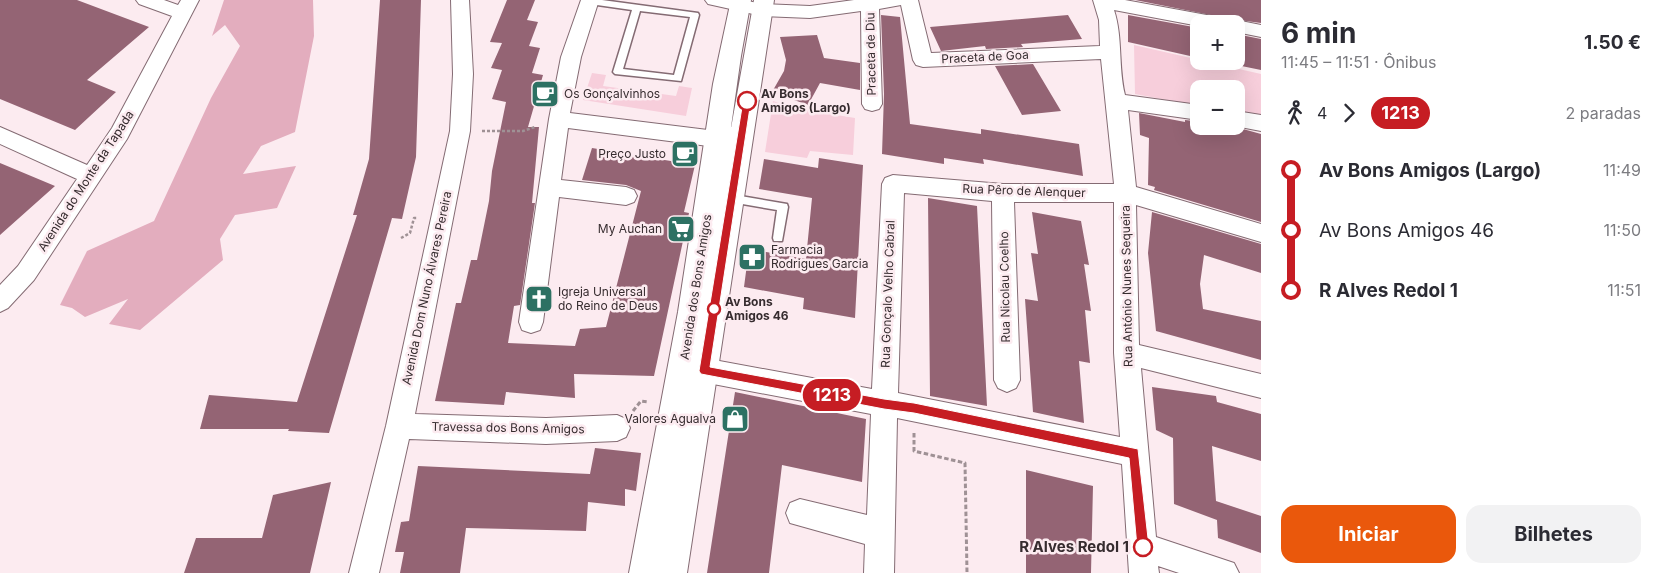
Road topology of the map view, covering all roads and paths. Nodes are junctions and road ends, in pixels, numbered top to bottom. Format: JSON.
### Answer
{"nodes":[{"id":1,"x":145,"y":0,"type":"edge"},
{"id":2,"x":460,"y":0,"type":"edge"},
{"id":3,"x":590,"y":0,"type":"edge"},
{"id":4,"x":714,"y":0,"type":"edge"},
{"id":5,"x":898,"y":0,"type":"edge"},
{"id":6,"x":909,"y":0,"type":"edge"},
{"id":7,"x":1103,"y":1,"type":"edge"},
{"id":8,"x":741,"y":3,"type":"edge"},
{"id":9,"x":870,"y":4,"type":"junction"},
{"id":10,"x":763,"y":5,"type":"edge"},
{"id":11,"x":186,"y":7,"type":"edge"},
{"id":12,"x":637,"y":8,"type":"junction"},
{"id":13,"x":1190,"y":18,"type":"edge"},
{"id":14,"x":1245,"y":28,"type":"edge"},
{"id":15,"x":1261,"y":31,"type":"edge"},
{"id":16,"x":1110,"y":52,"type":"junction"},
{"id":17,"x":1116,"y":100,"type":"junction"},
{"id":18,"x":872,"y":104,"type":"dead end"},
{"id":19,"x":1190,"y":112,"type":"edge"},
{"id":20,"x":560,"y":119,"type":"junction"},
{"id":21,"x":1245,"y":120,"type":"edge"},
{"id":22,"x":1261,"y":123,"type":"edge"},
{"id":23,"x":460,"y":131,"type":"junction"},
{"id":24,"x":742,"y":133,"type":"junction"},
{"id":25,"x":0,"y":135,"type":"edge"},
{"id":26,"x":716,"y":139,"type":"junction"},
{"id":27,"x":91,"y":176,"type":"junction"},
{"id":28,"x":893,"y":184,"type":"joint"},
{"id":29,"x":550,"y":187,"type":"junction"},
{"id":30,"x":1003,"y":193,"type":"junction"},
{"id":31,"x":1126,"y":193,"type":"junction"},
{"id":32,"x":626,"y":196,"type":"dead end"},
{"id":33,"x":720,"y":197,"type":"junction"},
{"id":34,"x":414,"y":218,"type":"dead end"},
{"id":35,"x":1261,"y":233,"type":"edge"},
{"id":36,"x":401,"y":238,"type":"dead end"},
{"id":37,"x":778,"y":238,"type":"dead end"},
{"id":38,"x":0,"y":301,"type":"edge"},
{"id":39,"x":531,"y":322,"type":"dead end"},
{"id":40,"x":1127,"y":353,"type":"junction"},
{"id":41,"x":694,"y":368,"type":"junction"},
{"id":42,"x":1007,"y":380,"type":"dead end"},
{"id":43,"x":1261,"y":386,"type":"edge"},
{"id":44,"x":677,"y":403,"type":"junction"},
{"id":45,"x":884,"y":404,"type":"junction"},
{"id":46,"x":399,"y":426,"type":"junction"},
{"id":47,"x":617,"y":428,"type":"joint"},
{"id":48,"x":914,"y":451,"type":"dead end"},
{"id":49,"x":1134,"y":453,"type":"junction"},
{"id":50,"x":800,"y":513,"type":"dead end"},
{"id":51,"x":880,"y":533,"type":"junction"},
{"id":52,"x":1143,"y":560,"type":"edge"},
{"id":53,"x":364,"y":573,"type":"edge"},
{"id":54,"x":646,"y":573,"type":"edge"},
{"id":55,"x":670,"y":573,"type":"edge"},
{"id":56,"x":879,"y":573,"type":"edge"},
{"id":57,"x":968,"y":573,"type":"edge"},
{"id":58,"x":1224,"y":573,"type":"edge"}],
"edges":[{"from":1,"to":11,"type":"street"},
{"from":2,"to":23,"type":"street","name":"Avenida Dom Nuno Álvares Pereira"},
{"from":3,"to":12,"type":"lane"},
{"from":3,"to":20,"type":"street"},
{"from":4,"to":8,"type":"street"},
{"from":5,"to":9,"type":"street"},
{"from":6,"to":16,"type":"street","name":"Praceta de Goa"},
{"from":7,"to":13,"type":"street"},
{"from":7,"to":16,"type":"street","name":"Rua António Nunes Sequeira"},
{"from":8,"to":10,"type":"street"},
{"from":8,"to":26,"type":"main road","name":"Avenida dos Bons Amigos"},
{"from":9,"to":10,"type":"street"},
{"from":9,"to":18,"type":"street","name":"Praceta de Diu"},
{"from":10,"to":24,"type":"main road","name":"Avenida dos Bons Amigos"},
{"from":11,"to":27,"type":"street","name":"Avenida do Monte da Tapada"},
{"from":12,"to":12,"type":"lane"},
{"from":14,"to":15,"type":"street"},
{"from":16,"to":17,"type":"street","name":"Rua António Nunes Sequeira"},
{"from":17,"to":19,"type":"street"},
{"from":17,"to":31,"type":"street","name":"Rua António Nunes Sequeira"},
{"from":20,"to":23,"type":"path"},
{"from":20,"to":26,"type":"street"},
{"from":20,"to":29,"type":"street"},
{"from":21,"to":22,"type":"street"},
{"from":23,"to":46,"type":"street","name":"Avenida Dom Nuno Álvares Pereira"},
{"from":24,"to":26,"type":"street"},
{"from":24,"to":33,"type":"main road","name":"Avenida dos Bons Amigos"},
{"from":25,"to":27,"type":"street"},
{"from":26,"to":33,"type":"main road","name":"Avenida dos Bons Amigos"},
{"from":27,"to":38,"type":"street","name":"Avenida do Monte da Tapada"},
{"from":28,"to":30,"type":"street","name":"Rua Pêro de Alenquer"},
{"from":28,"to":45,"type":"street","name":"Rua Gonçalo Velho Cabral"},
{"from":29,"to":32,"type":"street"},
{"from":29,"to":39,"type":"street"},
{"from":30,"to":31,"type":"street","name":"Rua Pêro de Alenquer"},
{"from":30,"to":42,"type":"street","name":"Rua Nicolau Coelho"},
{"from":31,"to":35,"type":"street","name":"Rua Pêro de Alenquer"},
{"from":31,"to":40,"type":"street","name":"Rua António Nunes Sequeira"},
{"from":33,"to":37,"type":"lane"},
{"from":33,"to":41,"type":"main road","name":"Avenida dos Bons Amigos"},
{"from":34,"to":36,"type":"path"},
{"from":40,"to":43,"type":"street"},
{"from":40,"to":49,"type":"street","name":"Rua António Nunes Sequeira"},
{"from":41,"to":44,"type":"main road","name":"Avenida dos Bons Amigos"},
{"from":41,"to":45,"type":"street"},
{"from":41,"to":55,"type":"main road","name":"Avenida dos Bons Amigos"},
{"from":44,"to":47,"type":"path"},
{"from":44,"to":54,"type":"main road","name":"Avenida dos Bons Amigos"},
{"from":45,"to":49,"type":"street"},
{"from":45,"to":51,"type":"street","name":"Rua Gonçalo Velho Cabral"},
{"from":46,"to":47,"type":"street","name":"Travessa dos Bons Amigos"},
{"from":46,"to":53,"type":"street","name":"Avenida Dom Nuno Álvares Pereira"},
{"from":48,"to":57,"type":"path"},
{"from":49,"to":52,"type":"street","name":"Rua António Nunes Sequeira"},
{"from":50,"to":51,"type":"street"},
{"from":51,"to":56,"type":"street","name":"Rua Gonçalo Velho Cabral"},
{"from":52,"to":58,"type":"street"}]}
